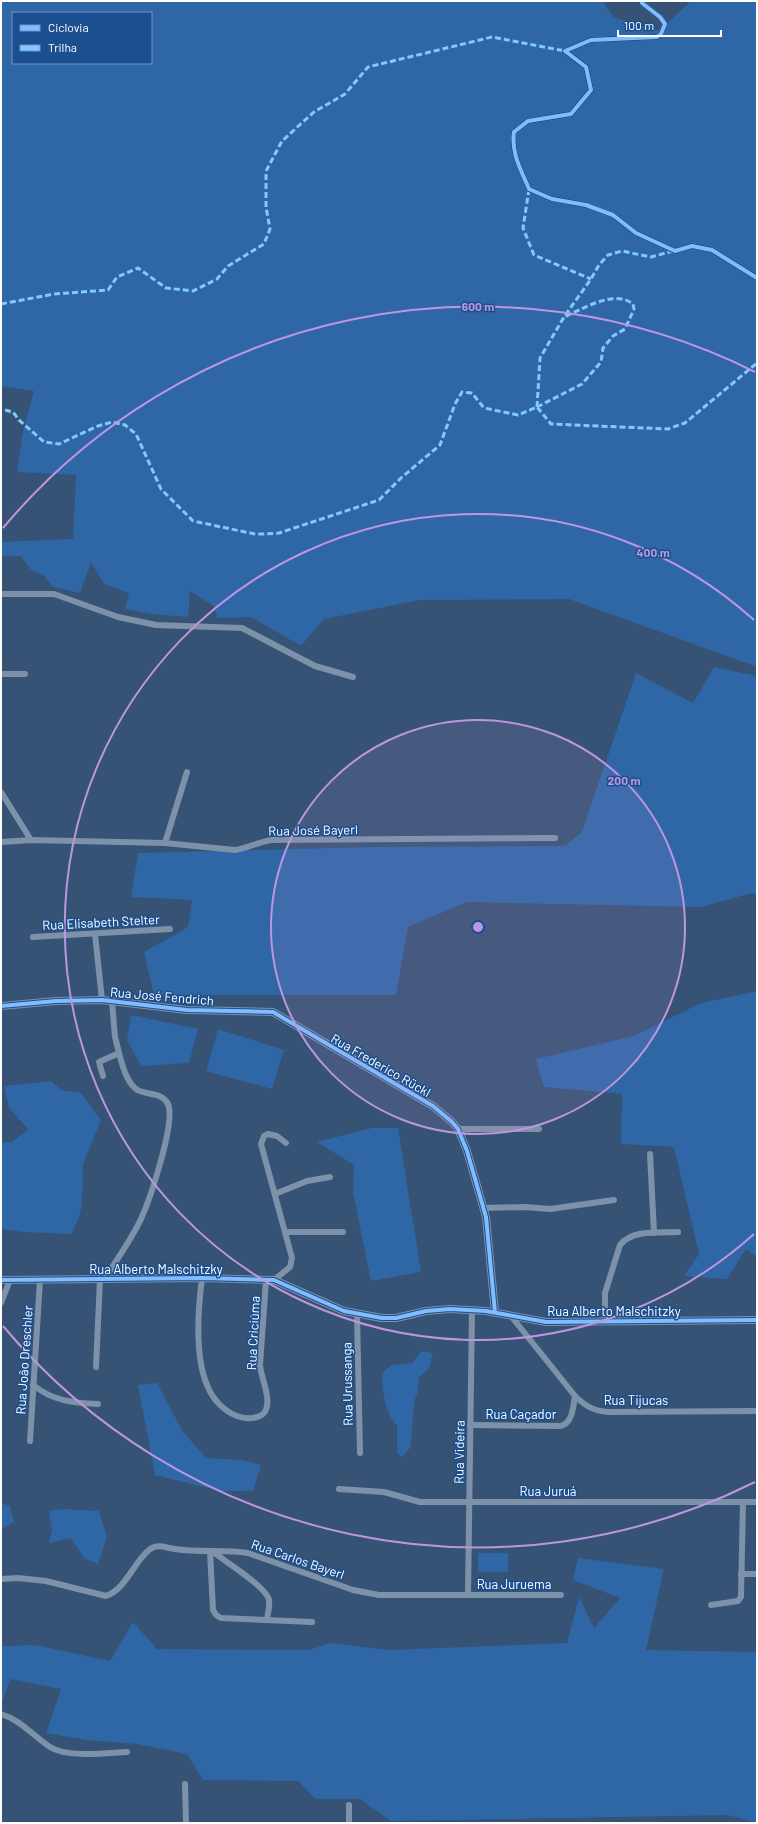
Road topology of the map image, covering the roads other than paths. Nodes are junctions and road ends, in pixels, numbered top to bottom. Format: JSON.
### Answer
{"nodes":[{"id":1,"x":642,"y":1,"type":"edge"},
{"id":2,"x":757,"y":278,"type":"edge"},
{"id":3,"x":1,"y":594,"type":"edge"},
{"id":4,"x":1,"y":674,"type":"edge"},
{"id":5,"x":25,"y":674,"type":"dead end"},
{"id":6,"x":353,"y":677,"type":"dead end"},
{"id":7,"x":187,"y":772,"type":"dead end"},
{"id":8,"x":1,"y":792,"type":"edge"},
{"id":9,"x":555,"y":838,"type":"dead end"},
{"id":10,"x":31,"y":840,"type":"junction"},
{"id":11,"x":1,"y":842,"type":"edge"},
{"id":12,"x":165,"y":843,"type":"junction"},
{"id":13,"x":170,"y":929,"type":"dead end"},
{"id":14,"x":95,"y":934,"type":"junction"},
{"id":15,"x":33,"y":937,"type":"dead end"},
{"id":16,"x":102,"y":1000,"type":"junction"},
{"id":17,"x":112,"y":1002,"type":"junction"},
{"id":18,"x":1,"y":1006,"type":"edge"},
{"id":19,"x":273,"y":1012,"type":"joint"},
{"id":20,"x":119,"y":1053,"type":"junction"},
{"id":21,"x":103,"y":1076,"type":"dead end"},
{"id":22,"x":539,"y":1129,"type":"dead end"},
{"id":23,"x":458,"y":1130,"type":"junction"},
{"id":24,"x":286,"y":1143,"type":"dead end"},
{"id":25,"x":650,"y":1154,"type":"dead end"},
{"id":26,"x":330,"y":1177,"type":"dead end"},
{"id":27,"x":274,"y":1194,"type":"junction"},
{"id":28,"x":614,"y":1200,"type":"dead end"},
{"id":29,"x":484,"y":1208,"type":"junction"},
{"id":30,"x":285,"y":1232,"type":"junction"},
{"id":31,"x":343,"y":1232,"type":"dead end"},
{"id":32,"x":678,"y":1232,"type":"dead end"},
{"id":33,"x":654,"y":1233,"type":"junction"},
{"id":34,"x":202,"y":1278,"type":"junction"},
{"id":35,"x":102,"y":1279,"type":"junction"},
{"id":36,"x":5,"y":1280,"type":"edge"},
{"id":37,"x":40,"y":1280,"type":"junction"},
{"id":38,"x":270,"y":1280,"type":"junction"},
{"id":39,"x":1,"y":1303,"type":"edge"},
{"id":40,"x":472,"y":1310,"type":"junction"},
{"id":41,"x":495,"y":1312,"type":"junction"},
{"id":42,"x":357,"y":1314,"type":"junction"},
{"id":43,"x":511,"y":1316,"type":"junction"},
{"id":44,"x":757,"y":1320,"type":"edge"},
{"id":45,"x":605,"y":1322,"type":"junction"},
{"id":46,"x":96,"y":1367,"type":"dead end"},
{"id":47,"x":33,"y":1385,"type":"junction"},
{"id":48,"x":575,"y":1396,"type":"junction"},
{"id":49,"x":98,"y":1404,"type":"dead end"},
{"id":50,"x":757,"y":1411,"type":"edge"},
{"id":51,"x":470,"y":1425,"type":"junction"},
{"id":52,"x":30,"y":1441,"type":"dead end"},
{"id":53,"x":360,"y":1453,"type":"dead end"},
{"id":54,"x":339,"y":1489,"type":"dead end"},
{"id":55,"x":469,"y":1502,"type":"junction"},
{"id":56,"x":744,"y":1502,"type":"junction"},
{"id":57,"x":757,"y":1502,"type":"edge"},
{"id":58,"x":211,"y":1551,"type":"junction"},
{"id":59,"x":741,"y":1574,"type":"junction"},
{"id":60,"x":757,"y":1574,"type":"edge"},
{"id":61,"x":1,"y":1579,"type":"edge"},
{"id":62,"x":468,"y":1595,"type":"junction"},
{"id":63,"x":561,"y":1595,"type":"dead end"},
{"id":64,"x":712,"y":1605,"type":"dead end"},
{"id":65,"x":267,"y":1619,"type":"junction"},
{"id":66,"x":312,"y":1622,"type":"dead end"},
{"id":67,"x":1,"y":1714,"type":"edge"},
{"id":68,"x":127,"y":1752,"type":"dead end"},
{"id":69,"x":185,"y":1784,"type":"dead end"},
{"id":70,"x":349,"y":1805,"type":"dead end"},
{"id":71,"x":186,"y":1823,"type":"edge"},
{"id":72,"x":349,"y":1823,"type":"edge"}],
"edges":[{"from":1,"to":2,"type":"street"},
{"from":3,"to":6,"type":"street"},
{"from":4,"to":5,"type":"street"},
{"from":7,"to":12,"type":"street"},
{"from":8,"to":10,"type":"street"},
{"from":9,"to":12,"type":"street","name":"Rua José Bayerl"},
{"from":10,"to":11,"type":"street","name":"Rua José Bayerl"},
{"from":10,"to":12,"type":"street","name":"Rua José Bayerl"},
{"from":13,"to":14,"type":"street","name":"Rua Elisabeth Stelter"},
{"from":14,"to":15,"type":"street","name":"Rua Elisabeth Stelter"},
{"from":14,"to":16,"type":"street"},
{"from":16,"to":17,"type":"street","name":"Rua José Fendrich"},
{"from":16,"to":18,"type":"street","name":"Rua José Fendrich"},
{"from":17,"to":19,"type":"street","name":"Rua José Fendrich"},
{"from":17,"to":20,"type":"street"},
{"from":19,"to":23,"type":"street","name":"Rua Frederico Rückl"},
{"from":20,"to":21,"type":"street"},
{"from":20,"to":35,"type":"street"},
{"from":22,"to":23,"type":"street"},
{"from":23,"to":29,"type":"street","name":"Rua Frederico Rückl"},
{"from":24,"to":27,"type":"street"},
{"from":25,"to":33,"type":"street"},
{"from":26,"to":27,"type":"street"},
{"from":27,"to":30,"type":"street"},
{"from":28,"to":29,"type":"street"},
{"from":29,"to":41,"type":"street","name":"Rua Frederico Rückl"},
{"from":30,"to":31,"type":"street"},
{"from":30,"to":38,"type":"street"},
{"from":32,"to":33,"type":"street"},
{"from":33,"to":45,"type":"street"},
{"from":34,"to":35,"type":"street","name":"Rua Alberto Malschitzky"},
{"from":34,"to":38,"type":"street","name":"Rua Alberto Malschitzky"},
{"from":34,"to":38,"type":"street","name":"Rua Criciúma"},
{"from":35,"to":37,"type":"street","name":"Rua Alberto Malschitzky"},
{"from":35,"to":46,"type":"street"},
{"from":36,"to":37,"type":"street","name":"Rua Alberto Malschitzky"},
{"from":36,"to":39,"type":"street"},
{"from":37,"to":47,"type":"street","name":"Rua João Dreschler"},
{"from":38,"to":42,"type":"street","name":"Rua Alberto Malschitzky"},
{"from":40,"to":41,"type":"street","name":"Rua Alberto Malschitzky"},
{"from":40,"to":42,"type":"street","name":"Rua Alberto Malschitzky"},
{"from":40,"to":51,"type":"street","name":"Rua Videira"},
{"from":41,"to":43,"type":"street","name":"Rua Alberto Malschitzky"},
{"from":42,"to":53,"type":"street","name":"Rua Urussanga"},
{"from":43,"to":45,"type":"street","name":"Rua Alberto Malschitzky"},
{"from":43,"to":48,"type":"street","name":"Rua Tijucas"},
{"from":44,"to":45,"type":"street","name":"Rua Alberto Malschitzky"},
{"from":47,"to":49,"type":"street"},
{"from":47,"to":52,"type":"street","name":"Rua João Dreschler"},
{"from":48,"to":50,"type":"street","name":"Rua Tijucas"},
{"from":48,"to":51,"type":"street","name":"Rua Caçador"},
{"from":51,"to":55,"type":"street","name":"Rua Videira"},
{"from":54,"to":55,"type":"street","name":"Rua Juruá"},
{"from":55,"to":56,"type":"street","name":"Rua Juruá"},
{"from":55,"to":62,"type":"street","name":"Rua Videira"},
{"from":56,"to":57,"type":"street","name":"Rua Juruá"},
{"from":56,"to":59,"type":"street"},
{"from":58,"to":61,"type":"street","name":"Rua Carlos Bayerl"},
{"from":58,"to":62,"type":"street","name":"Rua Carlos Bayerl"},
{"from":58,"to":65,"type":"street"},
{"from":58,"to":65,"type":"street"},
{"from":59,"to":60,"type":"street"},
{"from":59,"to":64,"type":"street"},
{"from":62,"to":63,"type":"street","name":"Rua Juruema"},
{"from":65,"to":66,"type":"street"},
{"from":67,"to":68,"type":"street"},
{"from":69,"to":71,"type":"street"},
{"from":70,"to":72,"type":"street"}]}
